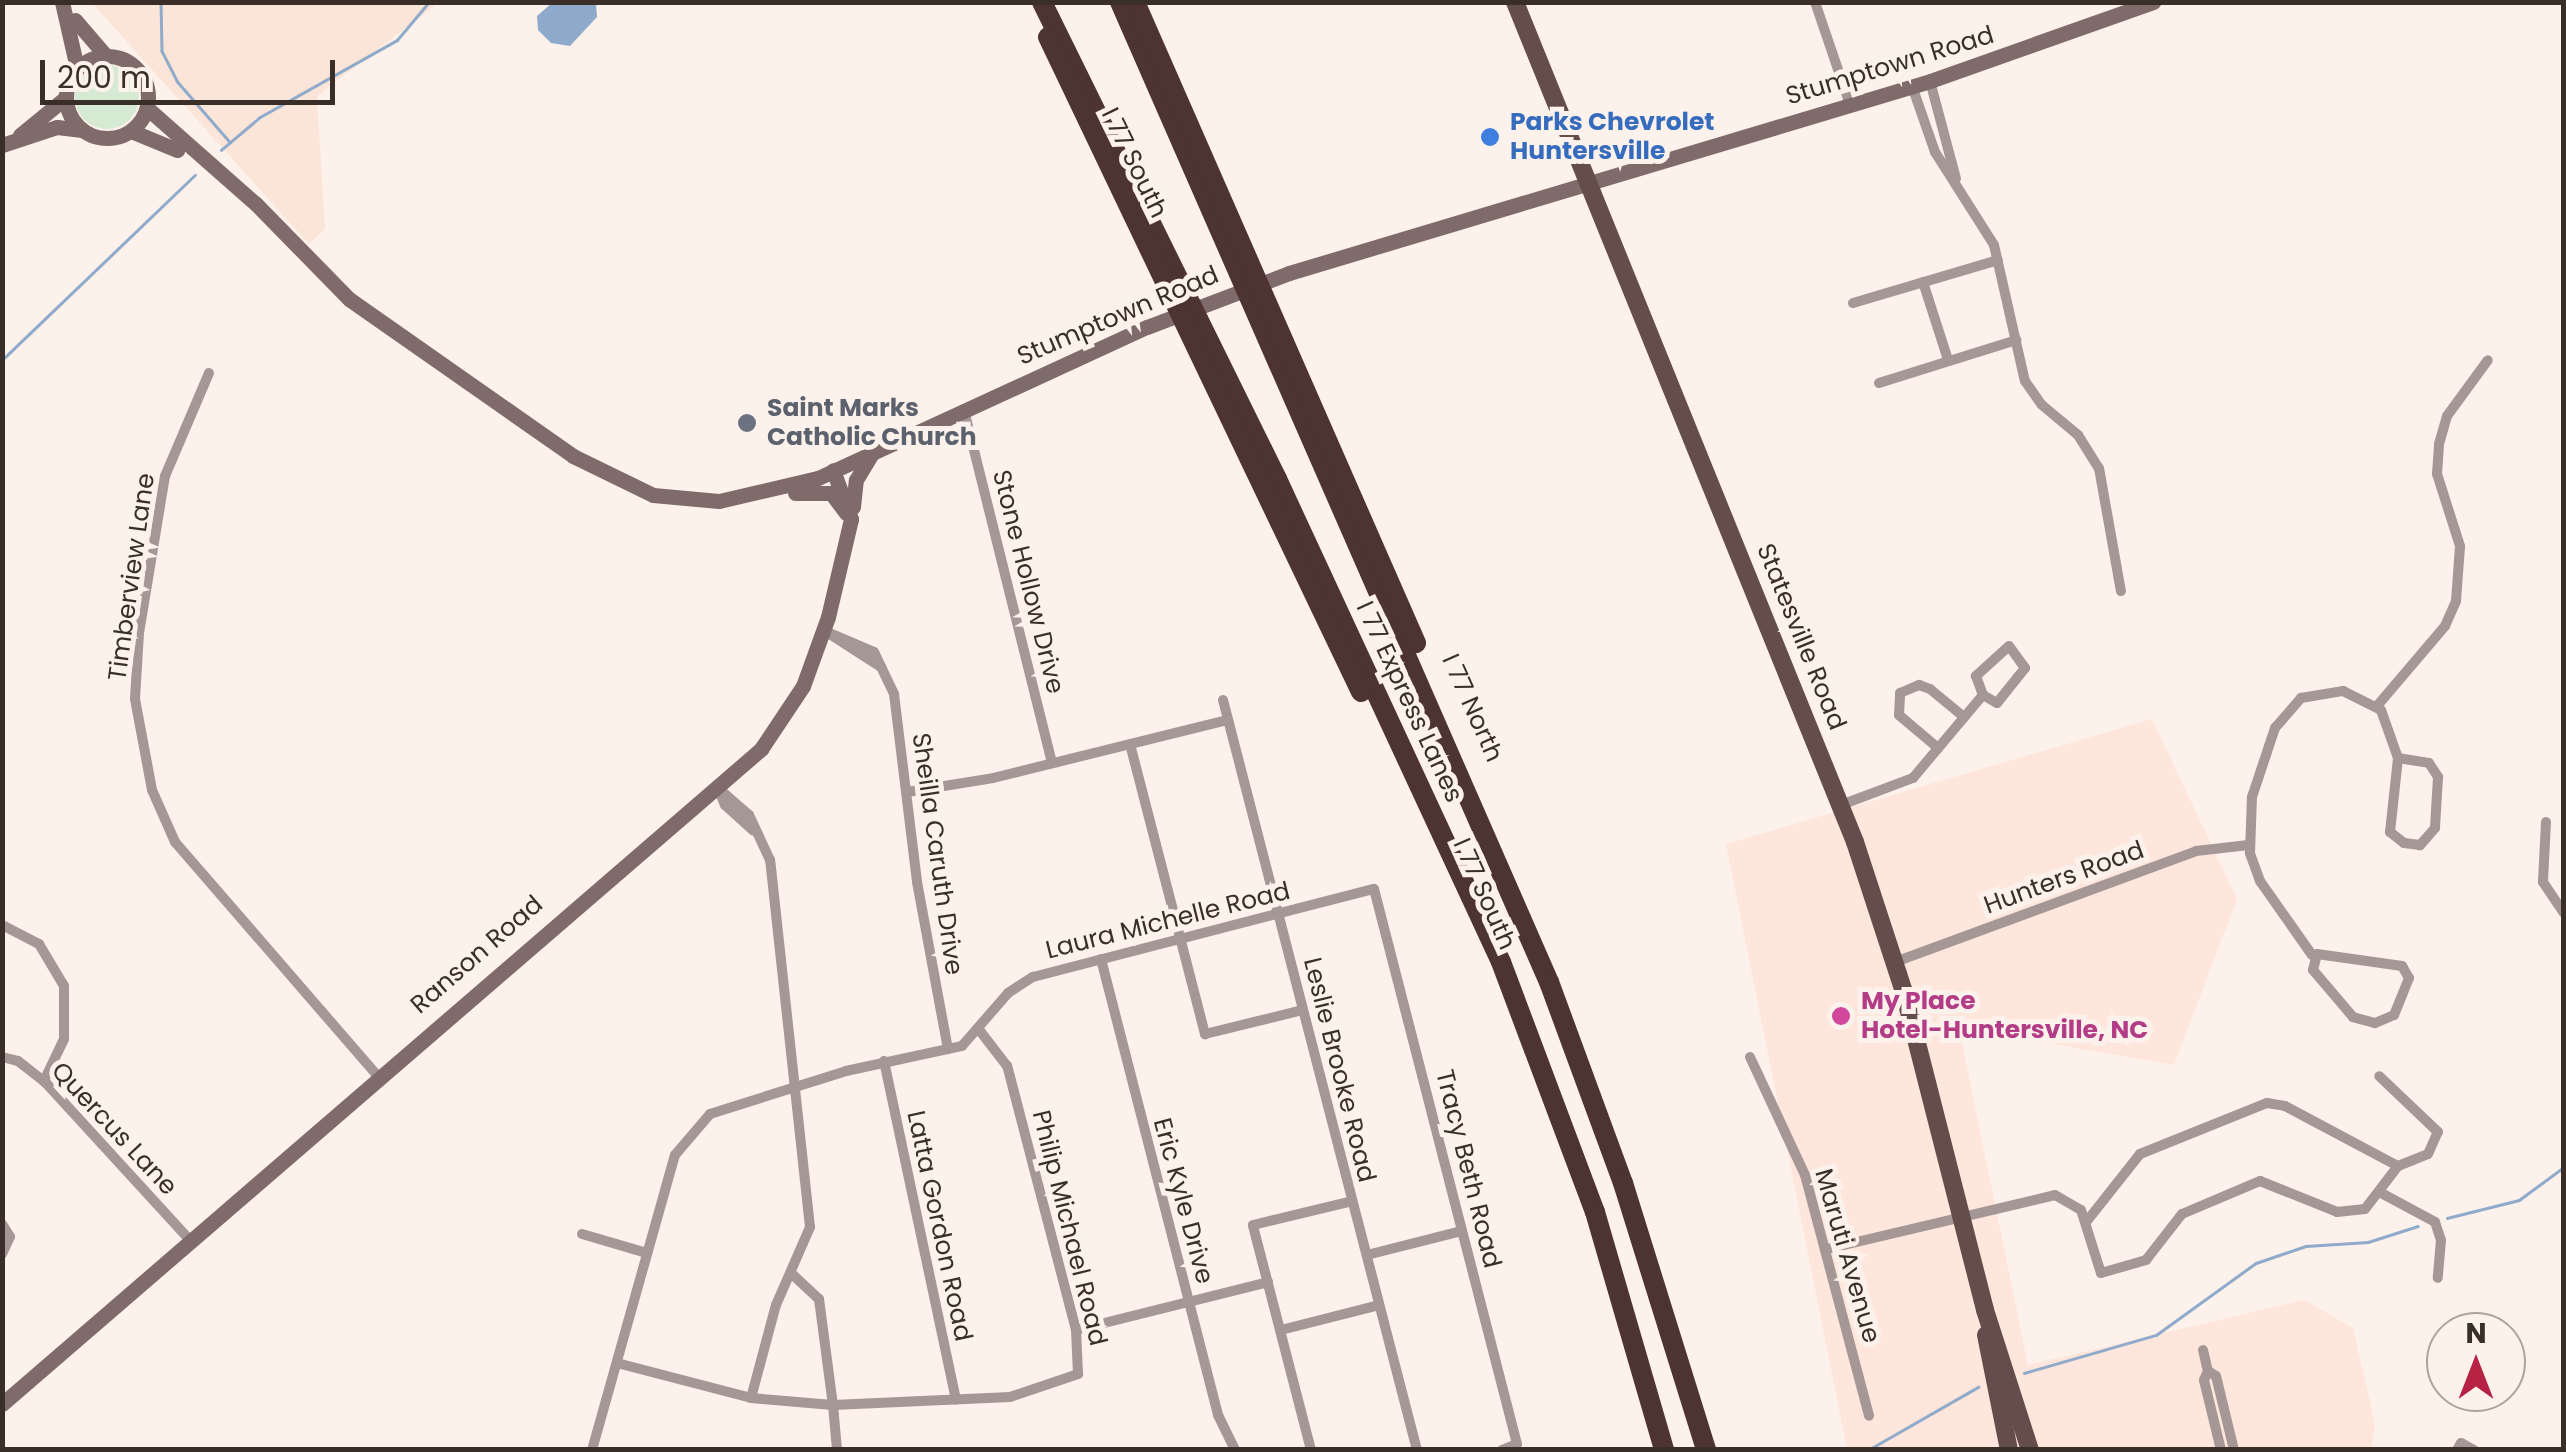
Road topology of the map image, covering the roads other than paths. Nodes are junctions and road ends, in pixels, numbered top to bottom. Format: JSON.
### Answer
{"nodes":[{"id":1,"x":1038,"y":2,"type":"edge"},
{"id":2,"x":1120,"y":2,"type":"edge"},
{"id":3,"x":1135,"y":2,"type":"edge"},
{"id":4,"x":1515,"y":2,"type":"edge"},
{"id":5,"x":1815,"y":2,"type":"edge"},
{"id":6,"x":2153,"y":2,"type":"edge"},
{"id":7,"x":64,"y":6,"type":"edge"},
{"id":8,"x":106,"y":56,"type":"junction"},
{"id":9,"x":77,"y":68,"type":"junction"},
{"id":10,"x":1930,"y":81,"type":"junction"},
{"id":11,"x":1912,"y":86,"type":"junction"},
{"id":12,"x":66,"y":98,"type":"junction"},
{"id":13,"x":1850,"y":105,"type":"junction"},
{"id":14,"x":147,"y":108,"type":"junction"},
{"id":15,"x":83,"y":131,"type":"junction"},
{"id":16,"x":131,"y":131,"type":"junction"},
{"id":17,"x":8,"y":142,"type":"edge"},
{"id":18,"x":196,"y":158,"type":"junction"},
{"id":19,"x":1956,"y":180,"type":"junction"},
{"id":20,"x":1588,"y":181,"type":"junction"},
{"id":21,"x":1998,"y":260,"type":"junction"},
{"id":22,"x":1924,"y":282,"type":"junction"},
{"id":23,"x":1853,"y":303,"type":"dead end"},
{"id":24,"x":2016,"y":340,"type":"junction"},
{"id":25,"x":1948,"y":360,"type":"junction"},
{"id":26,"x":2488,"y":360,"type":"dead end"},
{"id":27,"x":209,"y":373,"type":"dead end"},
{"id":28,"x":1879,"y":382,"type":"dead end"},
{"id":29,"x":964,"y":410,"type":"junction"},
{"id":30,"x":881,"y":449,"type":"junction"},
{"id":31,"x":833,"y":470,"type":"junction"},
{"id":32,"x":777,"y":491,"type":"junction"},
{"id":33,"x":850,"y":526,"type":"junction"},
{"id":34,"x":2121,"y":591,"type":"dead end"},
{"id":35,"x":824,"y":632,"type":"junction"},
{"id":36,"x":1983,"y":695,"type":"junction"},
{"id":37,"x":1222,"y":700,"type":"dead end"},
{"id":38,"x":2377,"y":706,"type":"junction"},
{"id":39,"x":1964,"y":717,"type":"junction"},
{"id":40,"x":1228,"y":720,"type":"junction"},
{"id":41,"x":1130,"y":744,"type":"junction"},
{"id":42,"x":1938,"y":748,"type":"junction"},
{"id":43,"x":2398,"y":758,"type":"junction"},
{"id":44,"x":1052,"y":763,"type":"junction"},
{"id":45,"x":718,"y":788,"type":"junction"},
{"id":46,"x":906,"y":792,"type":"junction"},
{"id":47,"x":1841,"y":805,"type":"junction"},
{"id":48,"x":2546,"y":822,"type":"dead end"},
{"id":49,"x":2249,"y":844,"type":"junction"},
{"id":50,"x":1374,"y":889,"type":"joint"},
{"id":51,"x":1278,"y":913,"type":"junction"},
{"id":52,"x":2564,"y":913,"type":"edge"},
{"id":53,"x":2,"y":925,"type":"edge"},
{"id":54,"x":1180,"y":938,"type":"junction"},
{"id":55,"x":2312,"y":955,"type":"junction"},
{"id":56,"x":1101,"y":960,"type":"junction"},
{"id":57,"x":1895,"y":962,"type":"junction"},
{"id":58,"x":1302,"y":1010,"type":"junction"},
{"id":59,"x":980,"y":1032,"type":"junction"},
{"id":60,"x":948,"y":1049,"type":"junction"},
{"id":61,"x":2,"y":1057,"type":"edge"},
{"id":62,"x":1750,"y":1058,"type":"dead end"},
{"id":63,"x":884,"y":1061,"type":"junction"},
{"id":64,"x":377,"y":1075,"type":"junction"},
{"id":65,"x":2380,"y":1076,"type":"dead end"},
{"id":66,"x":44,"y":1081,"type":"junction"},
{"id":67,"x":795,"y":1086,"type":"junction"},
{"id":68,"x":2398,"y":1166,"type":"junction"},
{"id":69,"x":2383,"y":1194,"type":"junction"},
{"id":70,"x":1352,"y":1201,"type":"junction"},
{"id":71,"x":1962,"y":1214,"type":"junction"},
{"id":72,"x":2087,"y":1221,"type":"junction"},
{"id":73,"x":2,"y":1224,"type":"edge"},
{"id":74,"x":1462,"y":1231,"type":"junction"},
{"id":75,"x":582,"y":1234,"type":"dead end"},
{"id":76,"x":188,"y":1239,"type":"junction"},
{"id":77,"x":1826,"y":1249,"type":"junction"},
{"id":78,"x":648,"y":1253,"type":"junction"},
{"id":79,"x":2,"y":1254,"type":"edge"},
{"id":80,"x":1367,"y":1256,"type":"junction"},
{"id":81,"x":792,"y":1274,"type":"junction"},
{"id":82,"x":2438,"y":1278,"type":"dead end"},
{"id":83,"x":1268,"y":1282,"type":"junction"},
{"id":84,"x":1188,"y":1300,"type":"junction"},
{"id":85,"x":1380,"y":1304,"type":"junction"},
{"id":86,"x":1986,"y":1310,"type":"junction"},
{"id":87,"x":1076,"y":1330,"type":"junction"},
{"id":88,"x":1280,"y":1330,"type":"junction"},
{"id":89,"x":2203,"y":1350,"type":"dead end"},
{"id":90,"x":616,"y":1362,"type":"junction"},
{"id":91,"x":2208,"y":1371,"type":"junction"},
{"id":92,"x":752,"y":1398,"type":"junction"},
{"id":93,"x":956,"y":1399,"type":"junction"},
{"id":94,"x":2,"y":1404,"type":"edge"},
{"id":95,"x":834,"y":1405,"type":"junction"},
{"id":96,"x":1869,"y":1416,"type":"dead end"},
{"id":97,"x":2459,"y":1446,"type":"edge"},
{"id":98,"x":592,"y":1450,"type":"edge"},
{"id":99,"x":838,"y":1450,"type":"edge"},
{"id":100,"x":1235,"y":1450,"type":"edge"},
{"id":101,"x":1312,"y":1450,"type":"edge"},
{"id":102,"x":1417,"y":1450,"type":"edge"},
{"id":103,"x":1502,"y":1450,"type":"edge"},
{"id":104,"x":1651,"y":1450,"type":"edge"},
{"id":105,"x":1664,"y":1450,"type":"edge"},
{"id":106,"x":1706,"y":1450,"type":"edge"},
{"id":107,"x":1719,"y":1450,"type":"edge"},
{"id":108,"x":2009,"y":1450,"type":"edge"},
{"id":109,"x":2030,"y":1450,"type":"edge"},
{"id":110,"x":2220,"y":1450,"type":"edge"},
{"id":111,"x":2234,"y":1450,"type":"edge"},
{"id":112,"x":2474,"y":1450,"type":"edge"}],
"edges":[{"from":1,"to":104,"type":"highway","name":"I 77 South"},
{"from":1,"to":105,"type":"highway","name":"I 77 Express Lanes"},
{"from":2,"to":106,"type":"highway","name":"I 77 Express Lanes"},
{"from":3,"to":107,"type":"highway","name":"I 77 North"},
{"from":4,"to":20,"type":"main road","name":"Statesville Road"},
{"from":5,"to":13,"type":"street"},
{"from":6,"to":10,"type":"street","name":"Stumptown Road"},
{"from":7,"to":8,"type":"street"},
{"from":7,"to":9,"type":"street"},
{"from":8,"to":9,"type":"street"},
{"from":8,"to":14,"type":"street"},
{"from":9,"to":12,"type":"street"},
{"from":10,"to":11,"type":"street","name":"Stumptown Road"},
{"from":10,"to":19,"type":"street"},
{"from":11,"to":13,"type":"street","name":"Stumptown Road"},
{"from":11,"to":19,"type":"street"},
{"from":12,"to":15,"type":"street"},
{"from":12,"to":17,"type":"street"},
{"from":13,"to":20,"type":"street","name":"Stumptown Road"},
{"from":14,"to":16,"type":"street"},
{"from":14,"to":18,"type":"street","name":"Stumptown Road"},
{"from":15,"to":16,"type":"street"},
{"from":15,"to":17,"type":"street"},
{"from":16,"to":18,"type":"street","name":"Stumptown Road"},
{"from":18,"to":32,"type":"street","name":"Stumptown Road"},
{"from":19,"to":21,"type":"street"},
{"from":20,"to":29,"type":"street","name":"Stumptown Road"},
{"from":20,"to":47,"type":"main road","name":"Statesville Road"},
{"from":21,"to":22,"type":"street"},
{"from":21,"to":24,"type":"street"},
{"from":22,"to":23,"type":"street"},
{"from":22,"to":25,"type":"street"},
{"from":24,"to":25,"type":"street"},
{"from":24,"to":34,"type":"street"},
{"from":25,"to":28,"type":"street"},
{"from":26,"to":38,"type":"street"},
{"from":27,"to":64,"type":"street","name":"Timberview Lane"},
{"from":29,"to":30,"type":"street","name":"Stumptown Road"},
{"from":29,"to":44,"type":"street","name":"Stone Hollow Drive"},
{"from":30,"to":31,"type":"street","name":"Stumptown Road"},
{"from":30,"to":33,"type":"street"},
{"from":31,"to":32,"type":"street","name":"Stumptown Road"},
{"from":31,"to":33,"type":"street","name":"Ranson Road"},
{"from":32,"to":33,"type":"street"},
{"from":33,"to":35,"type":"street","name":"Ranson Road"},
{"from":35,"to":45,"type":"street","name":"Ranson Road"},
{"from":35,"to":46,"type":"street","name":"Sheilla Caruth Drive"},
{"from":36,"to":36,"type":"street"},
{"from":36,"to":39,"type":"street"},
{"from":37,"to":40,"type":"street","name":"Leslie Brooke Road"},
{"from":38,"to":43,"type":"street"},
{"from":38,"to":49,"type":"street"},
{"from":39,"to":42,"type":"street"},
{"from":39,"to":42,"type":"street"},
{"from":40,"to":41,"type":"street"},
{"from":40,"to":51,"type":"street","name":"Leslie Brooke Road"},
{"from":41,"to":44,"type":"street"},
{"from":41,"to":54,"type":"street"},
{"from":42,"to":47,"type":"street"},
{"from":43,"to":43,"type":"street"},
{"from":44,"to":46,"type":"street"},
{"from":45,"to":64,"type":"street","name":"Ranson Road"},
{"from":45,"to":67,"type":"street"},
{"from":46,"to":60,"type":"street","name":"Sheilla Caruth Drive"},
{"from":47,"to":57,"type":"main road","name":"Statesville Road"},
{"from":48,"to":52,"type":"street"},
{"from":49,"to":55,"type":"street"},
{"from":49,"to":57,"type":"street","name":"Hunters Road"},
{"from":50,"to":51,"type":"street","name":"Laura Michelle Road"},
{"from":50,"to":74,"type":"street","name":"Tracy Beth Road"},
{"from":51,"to":54,"type":"street","name":"Laura Michelle Road"},
{"from":51,"to":58,"type":"street","name":"Leslie Brooke Road"},
{"from":53,"to":66,"type":"street"},
{"from":54,"to":56,"type":"street","name":"Laura Michelle Road"},
{"from":54,"to":58,"type":"street"},
{"from":55,"to":55,"type":"street"},
{"from":56,"to":59,"type":"street","name":"Laura Michelle Road"},
{"from":56,"to":84,"type":"street","name":"Eric Kyle Drive"},
{"from":57,"to":71,"type":"main road","name":"Statesville Road"},
{"from":58,"to":70,"type":"street","name":"Leslie Brooke Road"},
{"from":59,"to":60,"type":"street","name":"Laura Michelle Road"},
{"from":59,"to":87,"type":"street","name":"Philip Michael Road"},
{"from":60,"to":63,"type":"street","name":"Laura Michelle Road"},
{"from":61,"to":66,"type":"street","name":"Quercus Lane"},
{"from":62,"to":77,"type":"street","name":"Maruti Avenue"},
{"from":63,"to":67,"type":"street","name":"Laura Michelle Road"},
{"from":63,"to":93,"type":"street","name":"Latta Gordon Road"},
{"from":64,"to":76,"type":"street","name":"Ranson Road"},
{"from":65,"to":68,"type":"street"},
{"from":66,"to":76,"type":"street","name":"Quercus Lane"},
{"from":67,"to":78,"type":"street","name":"Laura Michelle Road"},
{"from":67,"to":81,"type":"street"},
{"from":68,"to":69,"type":"street"},
{"from":68,"to":72,"type":"street"},
{"from":69,"to":72,"type":"street"},
{"from":69,"to":82,"type":"street"},
{"from":70,"to":80,"type":"street","name":"Leslie Brooke Road"},
{"from":70,"to":83,"type":"street"},
{"from":71,"to":72,"type":"street"},
{"from":71,"to":77,"type":"street"},
{"from":71,"to":86,"type":"main road","name":"Statesville Road"},
{"from":73,"to":79,"type":"street"},
{"from":74,"to":80,"type":"street"},
{"from":74,"to":103,"type":"street","name":"Tracy Beth Road"},
{"from":75,"to":78,"type":"street"},
{"from":76,"to":94,"type":"street","name":"Ranson Road"},
{"from":77,"to":96,"type":"street","name":"Maruti Avenue"},
{"from":78,"to":90,"type":"street","name":"Laura Michelle Road"},
{"from":80,"to":85,"type":"street","name":"Leslie Brooke Road"},
{"from":81,"to":92,"type":"street"},
{"from":81,"to":95,"type":"street"},
{"from":83,"to":84,"type":"street"},
{"from":83,"to":88,"type":"street"},
{"from":84,"to":87,"type":"street"},
{"from":84,"to":100,"type":"street","name":"Eric Kyle Drive"},
{"from":85,"to":88,"type":"street"},
{"from":85,"to":102,"type":"street","name":"Leslie Brooke Road"},
{"from":86,"to":108,"type":"main road","name":"Statesville Road"},
{"from":86,"to":109,"type":"main road","name":"Statesville Road"},
{"from":87,"to":93,"type":"street","name":"Philip Michael Road"},
{"from":88,"to":101,"type":"street"},
{"from":89,"to":91,"type":"street"},
{"from":90,"to":92,"type":"street","name":"Philip Michael Road"},
{"from":90,"to":98,"type":"street","name":"Laura Michelle Road"},
{"from":91,"to":110,"type":"street"},
{"from":91,"to":111,"type":"street"},
{"from":92,"to":95,"type":"street","name":"Philip Michael Road"},
{"from":93,"to":95,"type":"street","name":"Philip Michael Road"},
{"from":95,"to":99,"type":"street"},
{"from":97,"to":112,"type":"street"}]}
